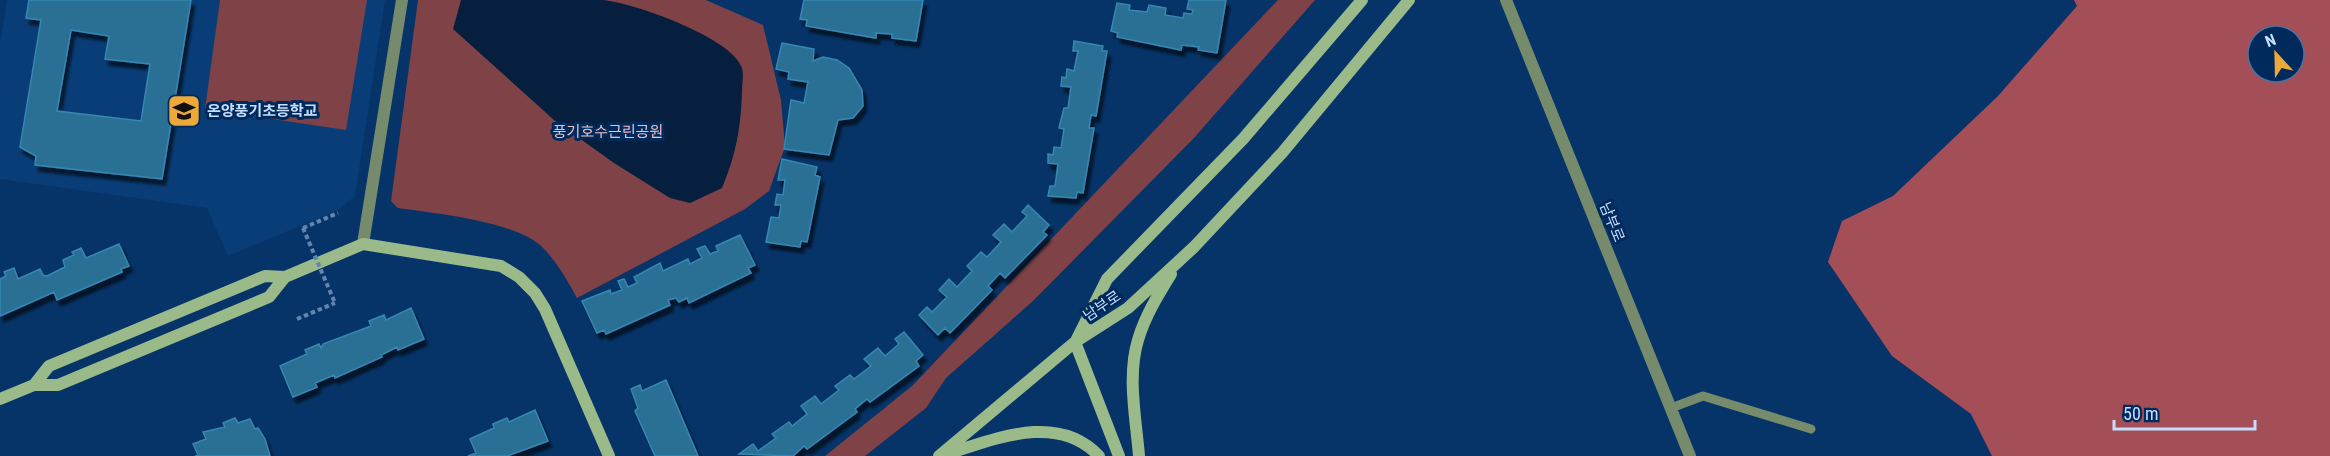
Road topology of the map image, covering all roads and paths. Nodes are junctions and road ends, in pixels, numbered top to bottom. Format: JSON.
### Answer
{"nodes":[{"id":1,"x":402,"y":0,"type":"edge"},
{"id":2,"x":1362,"y":0,"type":"edge"},
{"id":3,"x":1409,"y":0,"type":"edge"},
{"id":4,"x":1506,"y":0,"type":"edge"},
{"id":5,"x":338,"y":213,"type":"dead end"},
{"id":6,"x":363,"y":244,"type":"junction"},
{"id":7,"x":1179,"y":261,"type":"junction"},
{"id":8,"x":285,"y":277,"type":"junction"},
{"id":9,"x":297,"y":319,"type":"dead end"},
{"id":10,"x":1075,"y":342,"type":"junction"},
{"id":11,"x":34,"y":384,"type":"junction"},
{"id":12,"x":0,"y":399,"type":"edge"},
{"id":13,"x":1671,"y":408,"type":"junction"},
{"id":14,"x":1811,"y":429,"type":"dead end"},
{"id":15,"x":609,"y":456,"type":"edge"},
{"id":16,"x":940,"y":456,"type":"edge"},
{"id":17,"x":1099,"y":456,"type":"edge"},
{"id":18,"x":1119,"y":456,"type":"edge"},
{"id":19,"x":1139,"y":456,"type":"edge"},
{"id":20,"x":1690,"y":456,"type":"edge"}],
"edges":[{"from":1,"to":6,"type":"street"},
{"from":2,"to":10,"type":"street","name":"남부로"},
{"from":3,"to":7,"type":"street","name":"남부로"},
{"from":4,"to":13,"type":"street","name":"남부로"},
{"from":5,"to":9,"type":"path","bridge":true},
{"from":6,"to":8,"type":"street"},
{"from":6,"to":15,"type":"street"},
{"from":7,"to":10,"type":"street","name":"남부로"},
{"from":7,"to":19,"type":"street"},
{"from":8,"to":11,"type":"street"},
{"from":8,"to":11,"type":"street"},
{"from":10,"to":16,"type":"street","name":"남부로"},
{"from":10,"to":18,"type":"street"},
{"from":11,"to":12,"type":"street"},
{"from":13,"to":14,"type":"lane"},
{"from":13,"to":20,"type":"street","name":"남부로"},
{"from":16,"to":17,"type":"street"}]}
